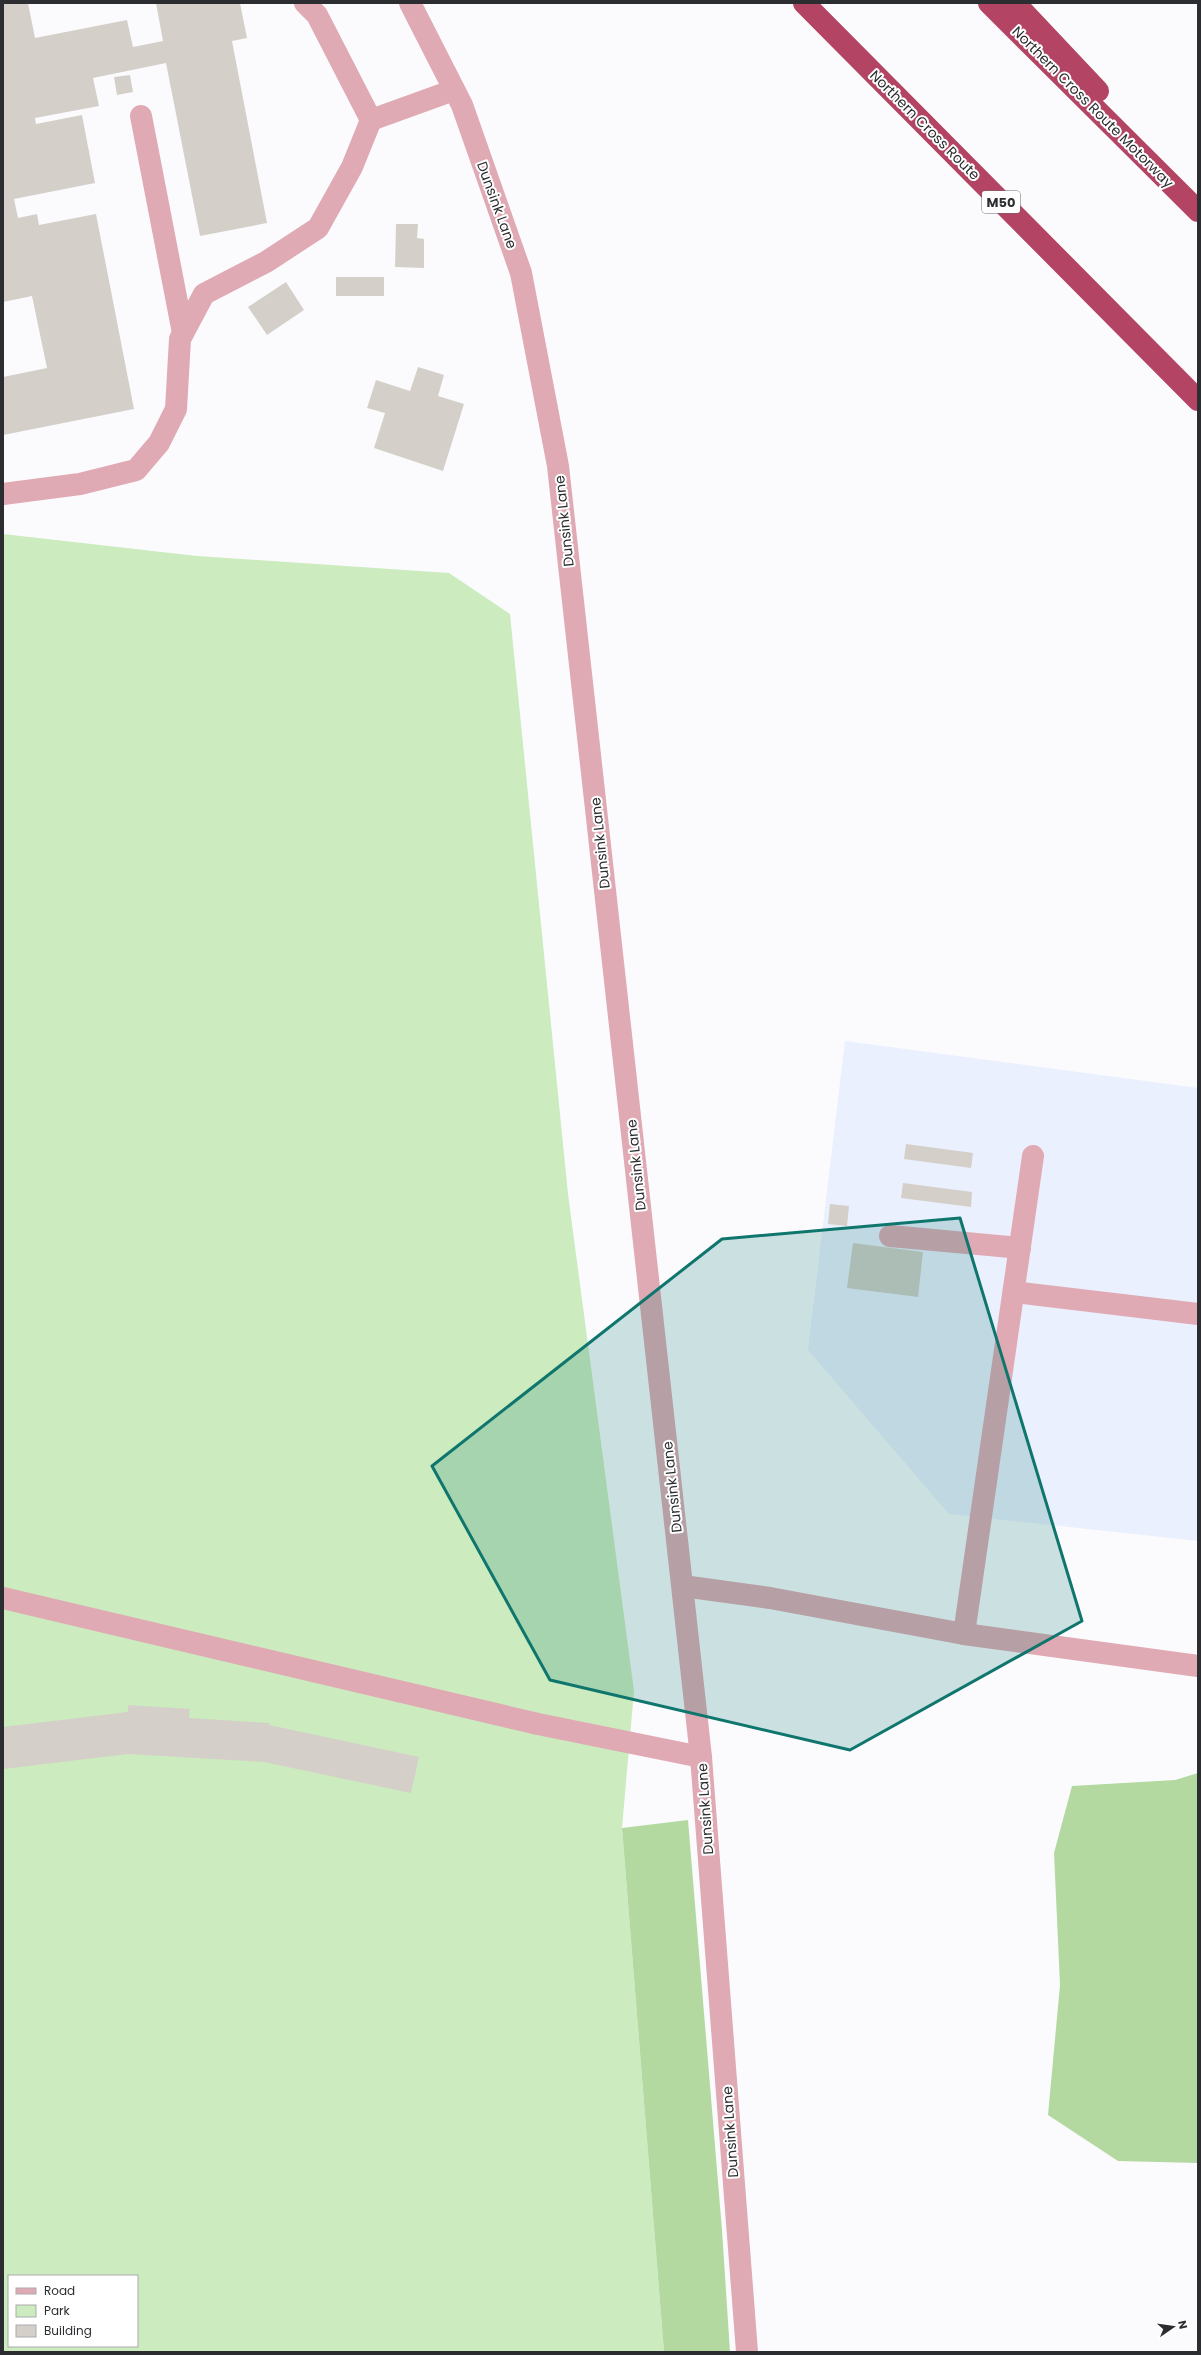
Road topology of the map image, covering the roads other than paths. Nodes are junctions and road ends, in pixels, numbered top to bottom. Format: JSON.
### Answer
{"nodes":[{"id":1,"x":305,"y":3,"type":"edge"},
{"id":2,"x":410,"y":3,"type":"edge"},
{"id":3,"x":804,"y":3,"type":"edge"},
{"id":4,"x":988,"y":3,"type":"edge"},
{"id":5,"x":1015,"y":3,"type":"edge"},
{"id":6,"x":454,"y":90,"type":"junction"},
{"id":7,"x":141,"y":116,"type":"dead end"},
{"id":8,"x":370,"y":120,"type":"junction"},
{"id":9,"x":1198,"y":199,"type":"edge"},
{"id":10,"x":1198,"y":211,"type":"edge"},
{"id":11,"x":183,"y":333,"type":"junction"},
{"id":12,"x":1198,"y":400,"type":"edge"},
{"id":13,"x":3,"y":494,"type":"edge"},
{"id":14,"x":1032,"y":1156,"type":"dead end"},
{"id":15,"x":890,"y":1236,"type":"dead end"},
{"id":16,"x":1020,"y":1248,"type":"junction"},
{"id":17,"x":1014,"y":1292,"type":"junction"},
{"id":18,"x":1198,"y":1314,"type":"edge"},
{"id":19,"x":682,"y":1586,"type":"junction"},
{"id":20,"x":3,"y":1598,"type":"edge"},
{"id":21,"x":964,"y":1634,"type":"junction"},
{"id":22,"x":1198,"y":1666,"type":"edge"},
{"id":23,"x":701,"y":1757,"type":"junction"},
{"id":24,"x":747,"y":2352,"type":"edge"}],
"edges":[{"from":1,"to":8,"type":"street"},
{"from":2,"to":6,"type":"street","name":"Dunsink Lane"},
{"from":3,"to":12,"type":"highway","name":"Northern Cross Route","number":"M50"},
{"from":4,"to":10,"type":"highway","name":"Northern Cross Route Motorway"},
{"from":5,"to":9,"type":"highway"},
{"from":6,"to":8,"type":"street"},
{"from":6,"to":19,"type":"street","name":"Dunsink Lane"},
{"from":7,"to":11,"type":"street"},
{"from":8,"to":11,"type":"street"},
{"from":11,"to":13,"type":"street"},
{"from":14,"to":16,"type":"street"},
{"from":15,"to":16,"type":"street"},
{"from":16,"to":17,"type":"street"},
{"from":17,"to":18,"type":"street"},
{"from":17,"to":21,"type":"street"},
{"from":19,"to":21,"type":"street"},
{"from":19,"to":23,"type":"street","name":"Dunsink Lane"},
{"from":20,"to":23,"type":"street"},
{"from":21,"to":22,"type":"street"},
{"from":23,"to":24,"type":"street","name":"Dunsink Lane"}]}
